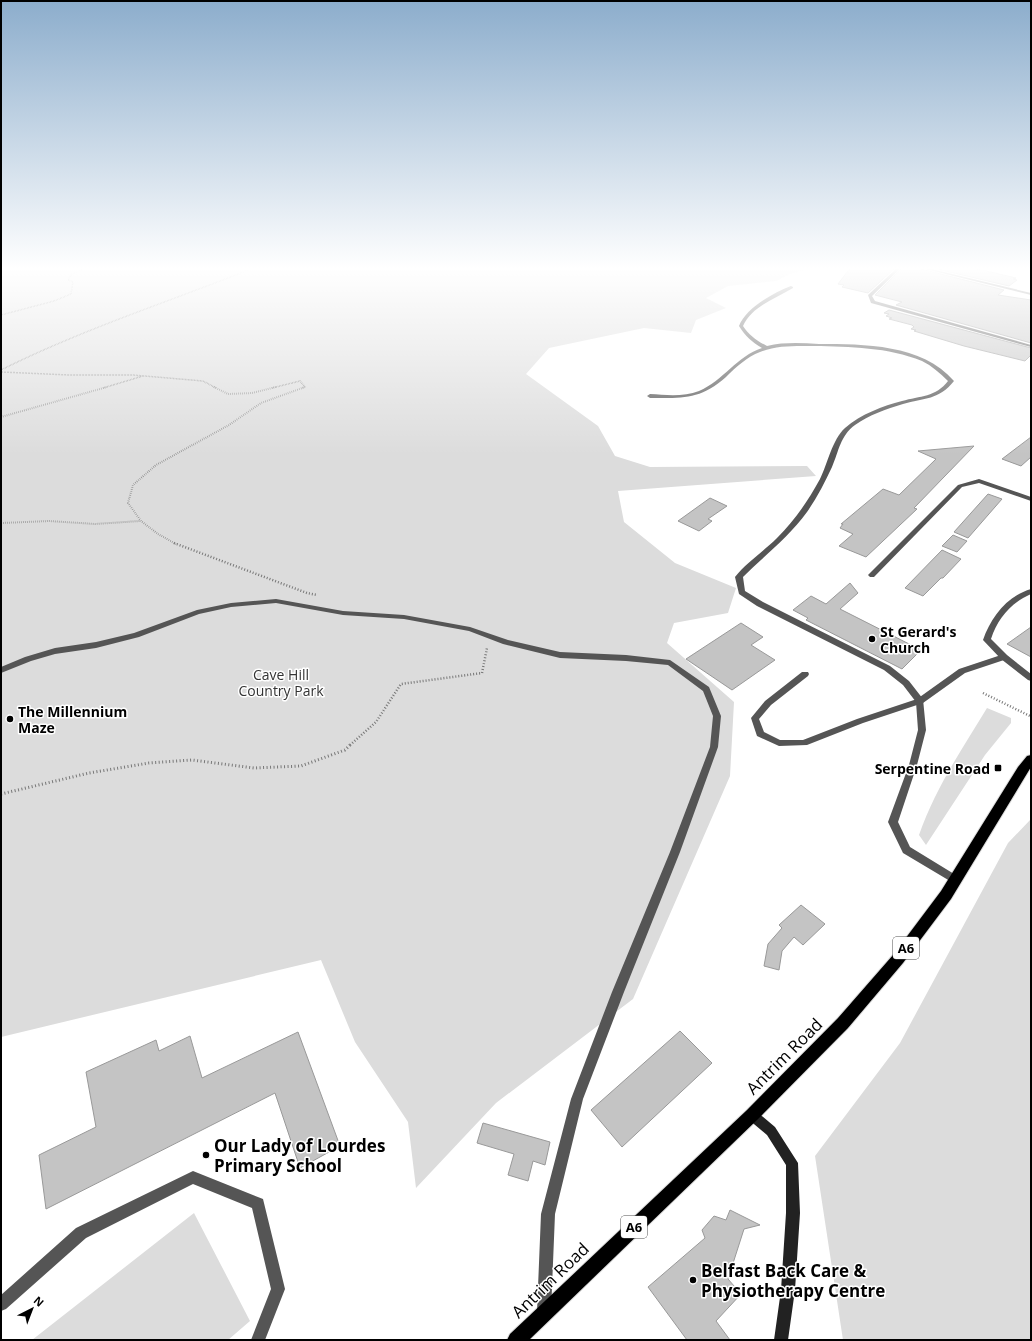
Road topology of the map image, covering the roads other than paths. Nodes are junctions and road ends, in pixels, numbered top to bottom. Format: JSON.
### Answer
{"nodes":[{"id":1,"x":743,"y":330,"type":"edge"},
{"id":2,"x":972,"y":330,"type":"edge"},
{"id":3,"x":1031,"y":346,"type":"edge"},
{"id":4,"x":766,"y":348,"type":"junction"},
{"id":5,"x":650,"y":396,"type":"dead end"},
{"id":6,"x":1031,"y":499,"type":"edge"},
{"id":7,"x":872,"y":575,"type":"dead end"},
{"id":8,"x":1031,"y":591,"type":"edge"},
{"id":9,"x":1004,"y":657,"type":"junction"},
{"id":10,"x":1,"y":670,"type":"edge"},
{"id":11,"x":805,"y":674,"type":"dead end"},
{"id":12,"x":1031,"y":678,"type":"edge"},
{"id":13,"x":920,"y":701,"type":"junction"},
{"id":14,"x":1031,"y":759,"type":"edge"},
{"id":15,"x":955,"y":880,"type":"junction"},
{"id":16,"x":752,"y":1115,"type":"junction"},
{"id":17,"x":1,"y":1304,"type":"edge"},
{"id":18,"x":544,"y":1312,"type":"junction"},
{"id":19,"x":258,"y":1340,"type":"edge"},
{"id":20,"x":516,"y":1340,"type":"edge"},
{"id":21,"x":781,"y":1340,"type":"edge"}],
"edges":[{"from":1,"to":4,"type":"street"},
{"from":2,"to":3,"type":"street"},
{"from":4,"to":5,"type":"street"},
{"from":4,"to":13,"type":"street"},
{"from":6,"to":7,"type":"street"},
{"from":8,"to":9,"type":"street"},
{"from":9,"to":12,"type":"street"},
{"from":9,"to":13,"type":"street"},
{"from":10,"to":18,"type":"street"},
{"from":11,"to":13,"type":"street"},
{"from":13,"to":15,"type":"street"},
{"from":14,"to":15,"type":"main road","name":"Antrim Road","number":"A6"},
{"from":15,"to":16,"type":"main road","name":"Antrim Road","number":"A6"},
{"from":16,"to":18,"type":"main road","name":"Antrim Road","number":"A6"},
{"from":16,"to":21,"type":"street"},
{"from":17,"to":19,"type":"street"},
{"from":18,"to":20,"type":"main road","name":"Antrim Road","number":"A6"}]}
